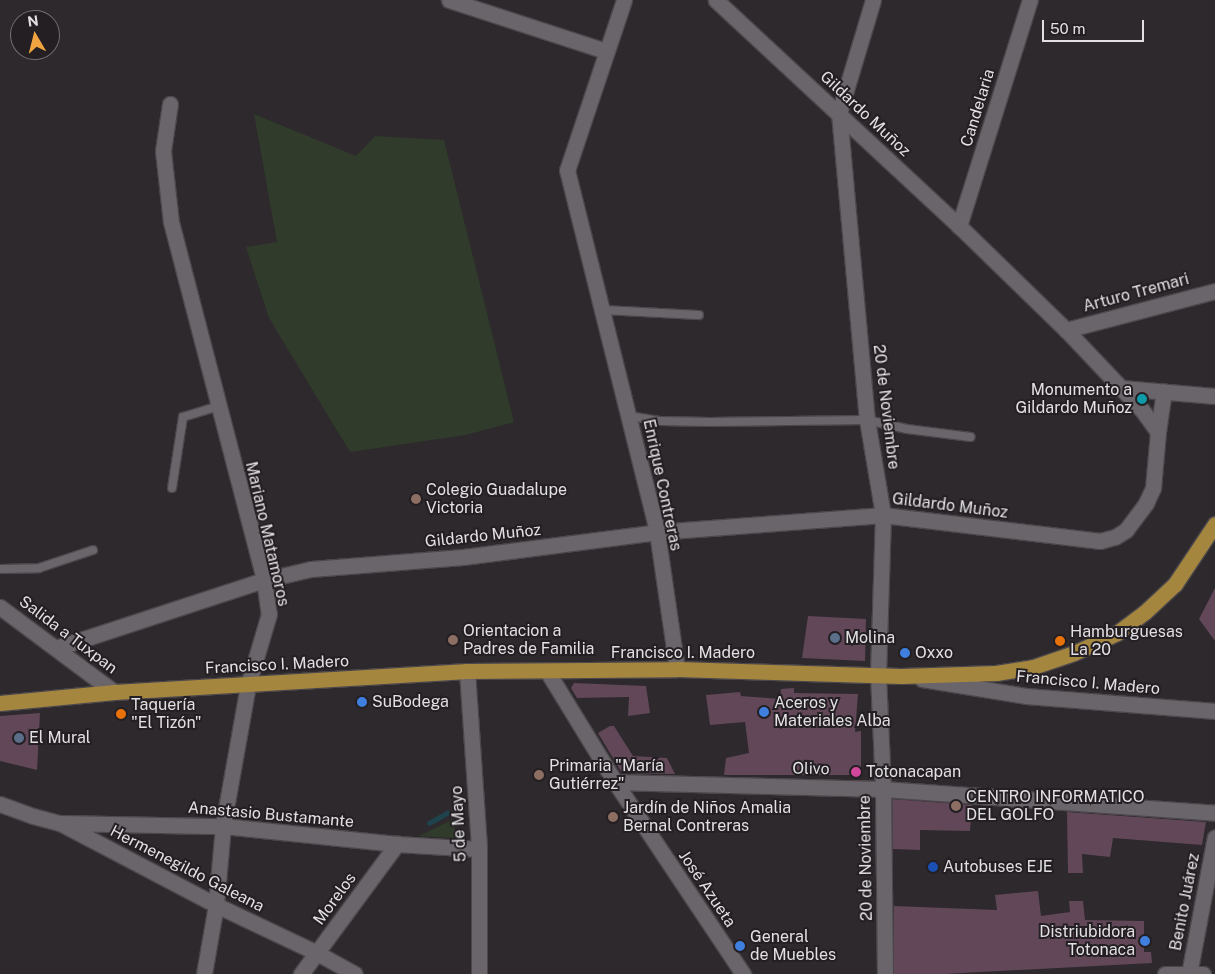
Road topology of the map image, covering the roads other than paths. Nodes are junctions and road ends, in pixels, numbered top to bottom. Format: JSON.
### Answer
{"nodes":[{"id":1,"x":449,"y":0,"type":"edge"},
{"id":2,"x":624,"y":0,"type":"edge"},
{"id":3,"x":716,"y":0,"type":"edge"},
{"id":4,"x":873,"y":0,"type":"edge"},
{"id":5,"x":1030,"y":0,"type":"edge"},
{"id":6,"x":606,"y":51,"type":"junction"},
{"id":7,"x":170,"y":104,"type":"dead end"},
{"id":8,"x":839,"y":113,"type":"junction"},
{"id":9,"x":959,"y":226,"type":"junction"},
{"id":10,"x":1215,"y":291,"type":"edge"},
{"id":11,"x":603,"y":310,"type":"junction"},
{"id":12,"x":699,"y":315,"type":"dead end"},
{"id":13,"x":1066,"y":330,"type":"junction"},
{"id":14,"x":1122,"y":388,"type":"junction"},
{"id":15,"x":1164,"y":391,"type":"junction"},
{"id":16,"x":1215,"y":396,"type":"edge"},
{"id":17,"x":219,"y":406,"type":"junction"},
{"id":18,"x":629,"y":416,"type":"junction"},
{"id":19,"x":867,"y":420,"type":"junction"},
{"id":20,"x":1158,"y":432,"type":"junction"},
{"id":21,"x":972,"y":437,"type":"dead end"},
{"id":22,"x":172,"y":488,"type":"dead end"},
{"id":23,"x":884,"y":515,"type":"junction"},
{"id":24,"x":1215,"y":524,"type":"edge"},
{"id":25,"x":657,"y":532,"type":"junction"},
{"id":26,"x":92,"y":550,"type":"dead end"},
{"id":27,"x":0,"y":569,"type":"edge"},
{"id":28,"x":264,"y":580,"type":"junction"},
{"id":29,"x":0,"y":607,"type":"edge"},
{"id":30,"x":56,"y":648,"type":"junction"},
{"id":31,"x":677,"y":669,"type":"junction"},
{"id":32,"x":467,"y":671,"type":"junction"},
{"id":33,"x":547,"y":671,"type":"junction"},
{"id":34,"x":878,"y":674,"type":"junction"},
{"id":35,"x":901,"y":676,"type":"junction"},
{"id":36,"x":248,"y":685,"type":"junction"},
{"id":37,"x":114,"y":692,"type":"junction"},
{"id":38,"x":0,"y":703,"type":"edge"},
{"id":39,"x":1215,"y":711,"type":"edge"},
{"id":40,"x":615,"y":782,"type":"junction"},
{"id":41,"x":883,"y":789,"type":"junction"},
{"id":42,"x":0,"y":804,"type":"edge"},
{"id":43,"x":1215,"y":813,"type":"edge"},
{"id":44,"x":60,"y":823,"type":"junction"},
{"id":45,"x":223,"y":826,"type":"junction"},
{"id":46,"x":1215,"y":837,"type":"edge"},
{"id":47,"x":397,"y":844,"type":"junction"},
{"id":48,"x":478,"y":849,"type":"junction"},
{"id":49,"x":1212,"y":871,"type":"edge"},
{"id":50,"x":216,"y":905,"type":"junction"},
{"id":51,"x":317,"y":953,"type":"junction"},
{"id":52,"x":739,"y":973,"type":"edge"},
{"id":53,"x":204,"y":974,"type":"edge"},
{"id":54,"x":301,"y":974,"type":"edge"},
{"id":55,"x":355,"y":974,"type":"edge"},
{"id":56,"x":479,"y":974,"type":"edge"},
{"id":57,"x":886,"y":974,"type":"edge"},
{"id":58,"x":1165,"y":974,"type":"edge"},
{"id":59,"x":1194,"y":974,"type":"edge"}],
"edges":[{"from":1,"to":6,"type":"street"},
{"from":2,"to":6,"type":"street","name":"Enrique Contreras"},
{"from":3,"to":8,"type":"street","name":"Gildardo Muñoz"},
{"from":4,"to":8,"type":"street","name":"20 de Noviembre"},
{"from":5,"to":9,"type":"street","name":"Candelaria"},
{"from":6,"to":11,"type":"street","name":"Enrique Contreras"},
{"from":7,"to":17,"type":"street","name":"Mariano Matamoros"},
{"from":8,"to":9,"type":"street","name":"Gildardo Muñoz"},
{"from":8,"to":19,"type":"street","name":"20 de Noviembre"},
{"from":9,"to":13,"type":"street","name":"Gildardo Muñoz"},
{"from":10,"to":13,"type":"street","name":"Arturo Tremari"},
{"from":11,"to":12,"type":"lane"},
{"from":11,"to":18,"type":"street","name":"Enrique Contreras"},
{"from":13,"to":14,"type":"street","name":"Gildardo Muñoz"},
{"from":14,"to":15,"type":"street"},
{"from":14,"to":20,"type":"street","name":"Gildardo Muñoz"},
{"from":15,"to":16,"type":"street"},
{"from":15,"to":20,"type":"street"},
{"from":17,"to":22,"type":"lane"},
{"from":17,"to":28,"type":"street","name":"Mariano Matamoros"},
{"from":18,"to":19,"type":"lane"},
{"from":18,"to":25,"type":"street","name":"Enrique Contreras"},
{"from":19,"to":21,"type":"lane"},
{"from":19,"to":23,"type":"street","name":"20 de Noviembre"},
{"from":20,"to":23,"type":"street","name":"Gildardo Muñoz"},
{"from":23,"to":25,"type":"street","name":"Gildardo Muñoz"},
{"from":23,"to":34,"type":"street","name":"20 de Noviembre"},
{"from":24,"to":35,"type":"main road"},
{"from":25,"to":28,"type":"street","name":"Gildardo Muñoz"},
{"from":25,"to":31,"type":"street","name":"Enrique Contreras"},
{"from":26,"to":27,"type":"lane"},
{"from":28,"to":30,"type":"street","name":"Gildardo Muñoz"},
{"from":28,"to":36,"type":"street","name":"Mariano Matamoros"},
{"from":29,"to":30,"type":"street","name":"Salida a Tuxpan"},
{"from":30,"to":37,"type":"street","name":"Salida a Tuxpan"},
{"from":31,"to":33,"type":"main road","name":"Francisco I. Madero"},
{"from":31,"to":34,"type":"main road","name":"Francisco I. Madero"},
{"from":32,"to":33,"type":"main road","name":"Francisco I. Madero"},
{"from":32,"to":36,"type":"main road","name":"Francisco I. Madero"},
{"from":32,"to":48,"type":"street","name":"5 de Mayo"},
{"from":33,"to":40,"type":"street","name":"José Azueta"},
{"from":34,"to":35,"type":"main road","name":"Francisco I. Madero"},
{"from":34,"to":41,"type":"street","name":"20 de Noviembre"},
{"from":35,"to":39,"type":"street","name":"Francisco I. Madero"},
{"from":36,"to":37,"type":"main road","name":"Francisco I. Madero"},
{"from":36,"to":45,"type":"street","name":"Mariano Matamoros"},
{"from":37,"to":38,"type":"main road","name":"Francisco I. Madero"},
{"from":40,"to":41,"type":"street","name":"Olivo"},
{"from":40,"to":52,"type":"street","name":"José Azueta"},
{"from":41,"to":43,"type":"street","name":"Olivo"},
{"from":41,"to":57,"type":"street","name":"20 de Noviembre"},
{"from":42,"to":44,"type":"street","name":"Hermenegildo Galeana"},
{"from":44,"to":45,"type":"street","name":"Anastasio Bustamante"},
{"from":44,"to":50,"type":"street","name":"Hermenegildo Galeana"},
{"from":45,"to":47,"type":"street","name":"Anastasio Bustamante"},
{"from":45,"to":50,"type":"street","name":"Mariano Matamoros"},
{"from":46,"to":49,"type":"street","name":"Benito Juárez"},
{"from":47,"to":48,"type":"street","name":"Anastasio Bustamante"},
{"from":47,"to":51,"type":"street","name":"Morelos"},
{"from":48,"to":56,"type":"street","name":"5 de Mayo"},
{"from":49,"to":59,"type":"street","name":"Benito Juárez"},
{"from":50,"to":51,"type":"street","name":"Hermenegildo Galeana"},
{"from":50,"to":53,"type":"street","name":"Mariano Matamoros"},
{"from":51,"to":54,"type":"street","name":"Morelos"},
{"from":51,"to":55,"type":"street","name":"Hermenegildo Galeana"},
{"from":58,"to":59,"type":"street"}]}
